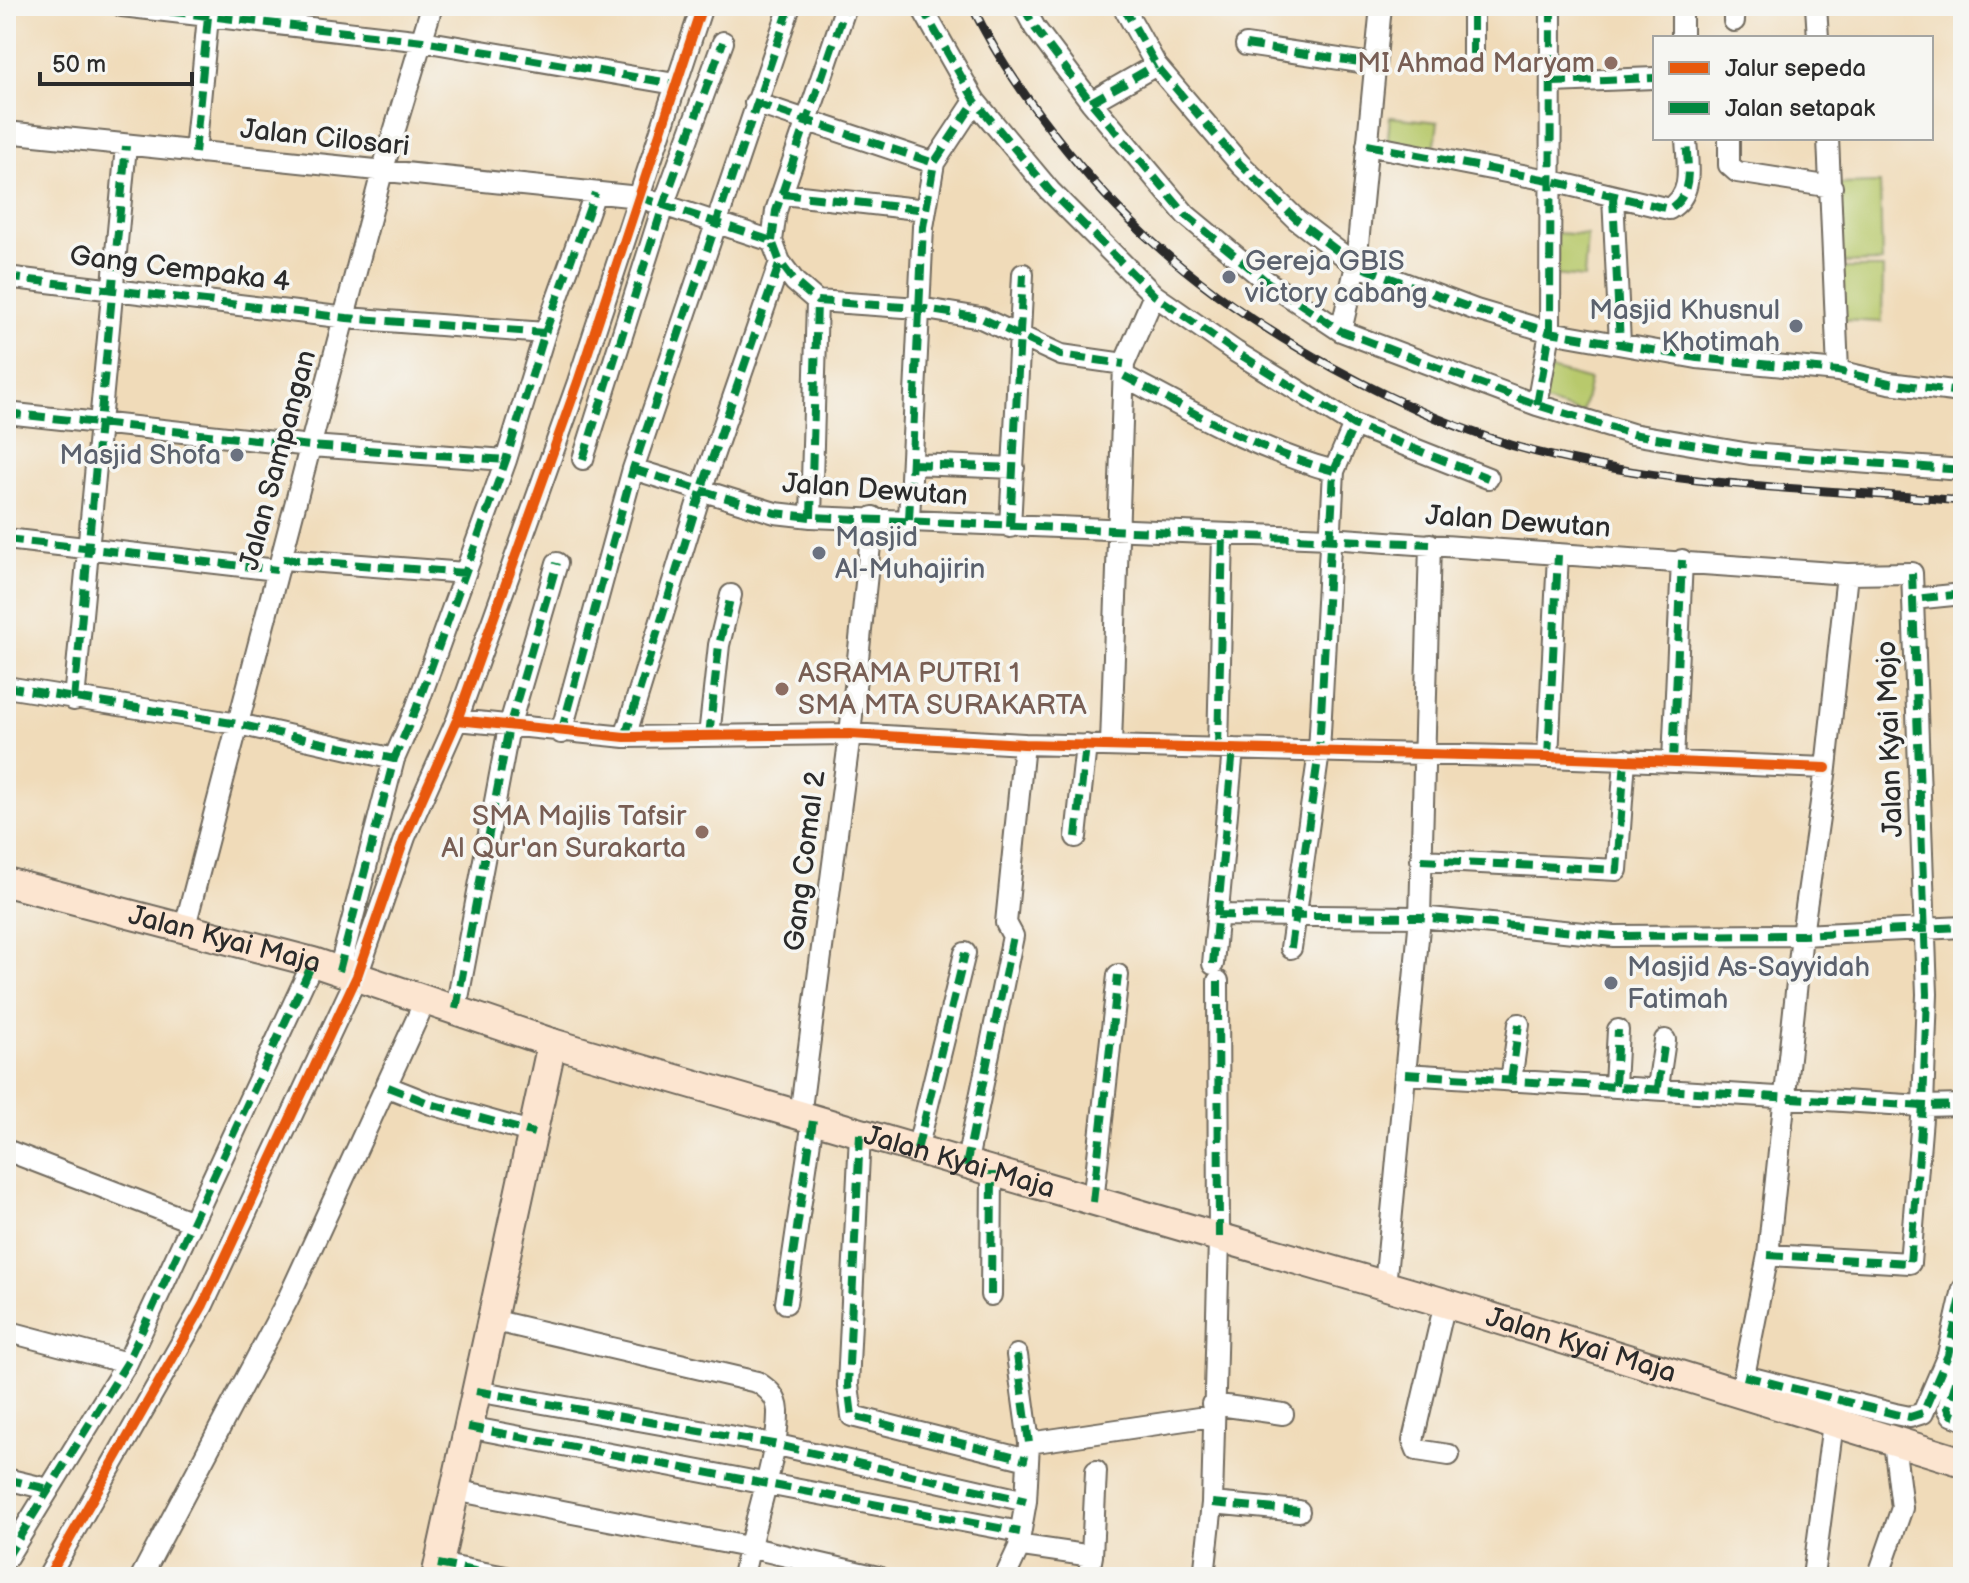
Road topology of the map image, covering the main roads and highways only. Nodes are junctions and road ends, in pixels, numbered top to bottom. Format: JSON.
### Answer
{"nodes":[{"id":1,"x":6,"y":882,"type":"edge"},
{"id":2,"x":552,"y":1043,"type":"junction"},
{"id":3,"x":1963,"y":1462,"type":"edge"},
{"id":4,"x":437,"y":1570,"type":"edge"}],
"edges":[{"from":1,"to":2,"type":"main road","name":"Jalan Kyai Maja"},
{"from":2,"to":3,"type":"main road","name":"Jalan Kyai Maja"},
{"from":2,"to":4,"type":"main road"}]}
